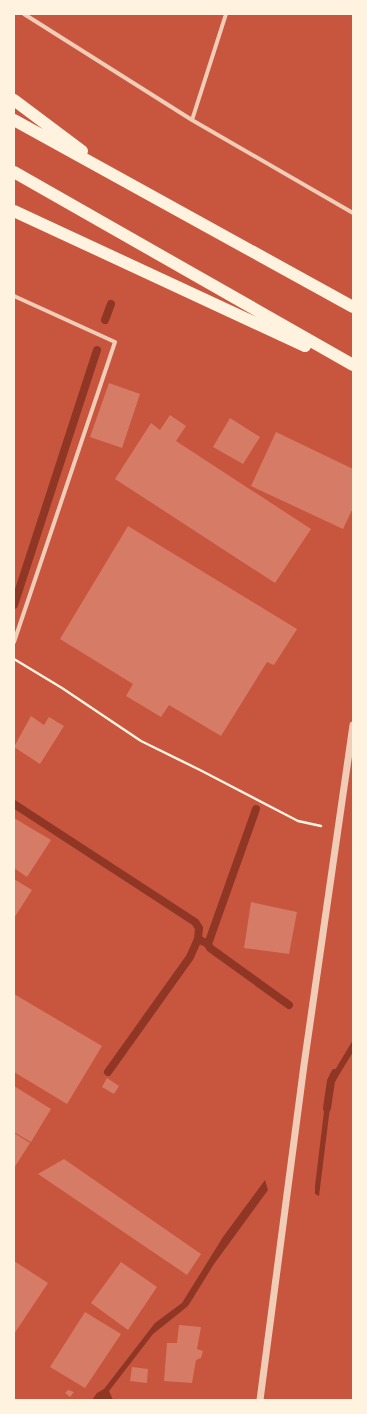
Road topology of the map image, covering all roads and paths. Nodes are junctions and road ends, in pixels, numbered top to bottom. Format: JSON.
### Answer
{"nodes":[{"id":1,"x":24,"y":14,"type":"edge"},
{"id":2,"x":226,"y":14,"type":"edge"},
{"id":3,"x":14,"y":100,"type":"edge"},
{"id":4,"x":14,"y":120,"type":"edge"},
{"id":5,"x":192,"y":120,"type":"junction"},
{"id":6,"x":14,"y":172,"type":"edge"},
{"id":7,"x":117,"y":177,"type":"junction"},
{"id":8,"x":14,"y":211,"type":"edge"},
{"id":9,"x":353,"y":213,"type":"edge"},
{"id":10,"x":14,"y":296,"type":"edge"},
{"id":11,"x":353,"y":307,"type":"edge"},
{"id":12,"x":353,"y":367,"type":"edge"},
{"id":13,"x":14,"y":642,"type":"edge"},
{"id":14,"x":14,"y":659,"type":"edge"},
{"id":15,"x":353,"y":725,"type":"edge"},
{"id":16,"x":338,"y":830,"type":"junction"},
{"id":17,"x":260,"y":1400,"type":"edge"}],
"edges":[{"from":1,"to":5,"type":"street"},
{"from":2,"to":5,"type":"street"},
{"from":3,"to":7,"type":"highway"},
{"from":4,"to":7,"type":"highway"},
{"from":5,"to":9,"type":"street"},
{"from":6,"to":12,"type":"highway"},
{"from":7,"to":11,"type":"highway"},
{"from":8,"to":12,"type":"highway"},
{"from":10,"to":13,"type":"street"},
{"from":14,"to":16,"type":"path"},
{"from":15,"to":16,"type":"street"},
{"from":16,"to":17,"type":"street"}]}
